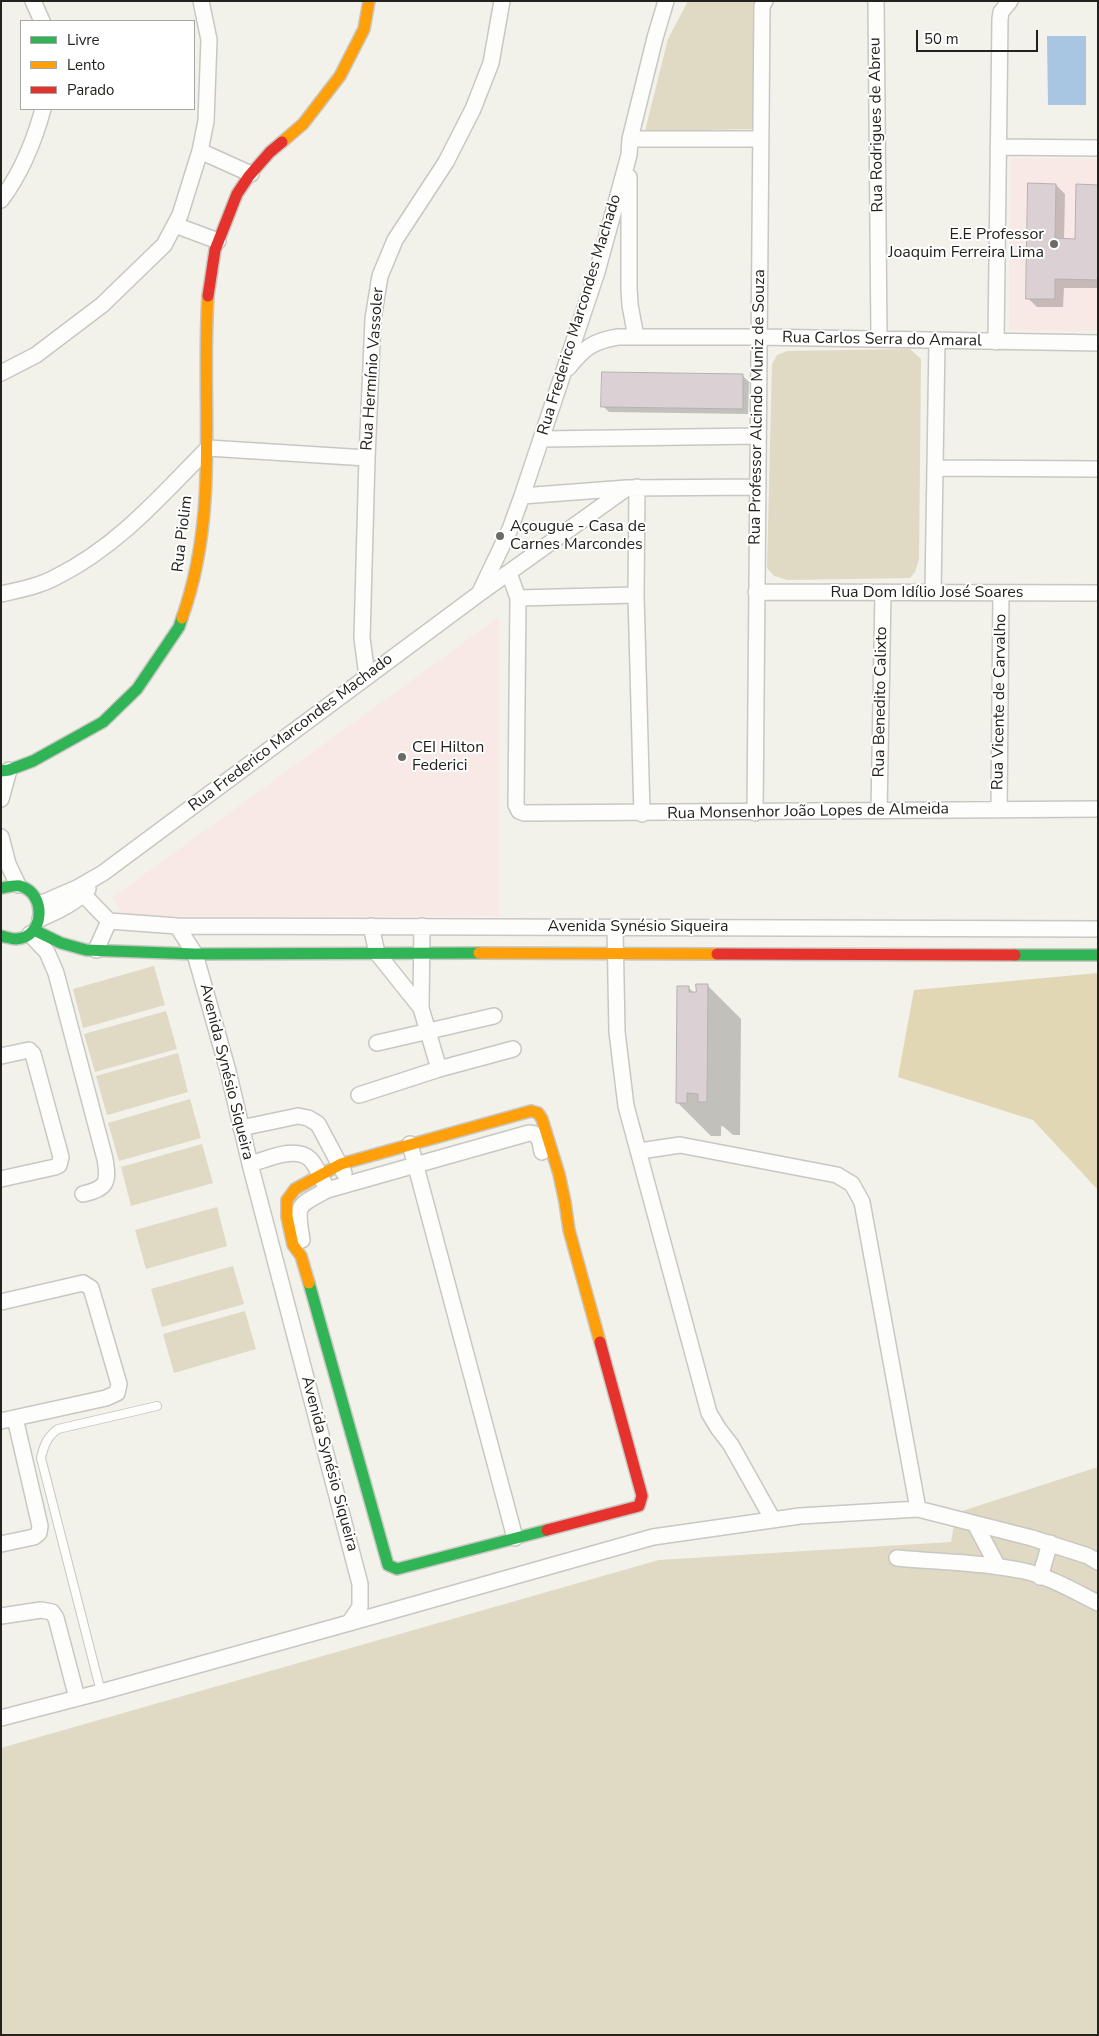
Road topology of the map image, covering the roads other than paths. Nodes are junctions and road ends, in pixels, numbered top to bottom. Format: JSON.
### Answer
{"nodes":[{"id":1,"x":33,"y":1,"type":"edge"},
{"id":2,"x":201,"y":1,"type":"edge"},
{"id":3,"x":369,"y":1,"type":"edge"},
{"id":4,"x":502,"y":1,"type":"edge"},
{"id":5,"x":666,"y":1,"type":"edge"},
{"id":6,"x":764,"y":1,"type":"edge"},
{"id":7,"x":876,"y":1,"type":"edge"},
{"id":8,"x":1010,"y":1,"type":"edge"},
{"id":9,"x":42,"y":20,"type":"edge"},
{"id":10,"x":44,"y":110,"type":"edge"},
{"id":11,"x":630,"y":139,"type":"junction"},
{"id":12,"x":760,"y":139,"type":"junction"},
{"id":13,"x":998,"y":147,"type":"junction"},
{"id":14,"x":1098,"y":148,"type":"edge"},
{"id":15,"x":200,"y":151,"type":"junction"},
{"id":16,"x":629,"y":155,"type":"junction"},
{"id":17,"x":251,"y":174,"type":"junction"},
{"id":18,"x":1,"y":200,"type":"edge"},
{"id":19,"x":175,"y":225,"type":"junction"},
{"id":20,"x":218,"y":241,"type":"junction"},
{"id":21,"x":636,"y":337,"type":"junction"},
{"id":22,"x":759,"y":338,"type":"junction"},
{"id":23,"x":879,"y":340,"type":"junction"},
{"id":24,"x":937,"y":340,"type":"junction"},
{"id":25,"x":996,"y":342,"type":"junction"},
{"id":26,"x":1098,"y":344,"type":"edge"},
{"id":27,"x":1,"y":373,"type":"edge"},
{"id":28,"x":562,"y":377,"type":"junction"},
{"id":29,"x":758,"y":436,"type":"junction"},
{"id":30,"x":542,"y":439,"type":"junction"},
{"id":31,"x":208,"y":448,"type":"junction"},
{"id":32,"x":366,"y":458,"type":"junction"},
{"id":33,"x":934,"y":468,"type":"junction"},
{"id":34,"x":1098,"y":469,"type":"edge"},
{"id":35,"x":758,"y":486,"type":"junction"},
{"id":36,"x":632,"y":487,"type":"junction"},
{"id":37,"x":522,"y":496,"type":"junction"},
{"id":38,"x":509,"y":573,"type":"junction"},
{"id":39,"x":756,"y":592,"type":"junction"},
{"id":40,"x":480,"y":593,"type":"junction"},
{"id":41,"x":883,"y":593,"type":"junction"},
{"id":42,"x":933,"y":593,"type":"junction"},
{"id":43,"x":1001,"y":593,"type":"junction"},
{"id":44,"x":1098,"y":593,"type":"edge"},
{"id":45,"x":1,"y":594,"type":"edge"},
{"id":46,"x":636,"y":595,"type":"junction"},
{"id":47,"x":518,"y":598,"type":"junction"},
{"id":48,"x":367,"y":676,"type":"junction"},
{"id":49,"x":5,"y":771,"type":"edge"},
{"id":50,"x":1,"y":799,"type":"edge"},
{"id":51,"x":1098,"y":809,"type":"edge"},
{"id":52,"x":999,"y":810,"type":"junction"},
{"id":53,"x":879,"y":812,"type":"junction"},
{"id":54,"x":754,"y":813,"type":"junction"},
{"id":55,"x":642,"y":814,"type":"junction"},
{"id":56,"x":1,"y":838,"type":"edge"},
{"id":57,"x":18,"y":885,"type":"junction"},
{"id":58,"x":1,"y":888,"type":"edge"},
{"id":59,"x":80,"y":892,"type":"junction"},
{"id":60,"x":40,"y":904,"type":"junction"},
{"id":61,"x":109,"y":921,"type":"junction"},
{"id":62,"x":177,"y":926,"type":"junction"},
{"id":63,"x":372,"y":926,"type":"junction"},
{"id":64,"x":422,"y":926,"type":"junction"},
{"id":65,"x":615,"y":927,"type":"junction"},
{"id":66,"x":35,"y":928,"type":"junction"},
{"id":67,"x":1098,"y":929,"type":"edge"},
{"id":68,"x":1,"y":936,"type":"edge"},
{"id":69,"x":96,"y":950,"type":"junction"},
{"id":70,"x":377,"y":953,"type":"junction"},
{"id":71,"x":195,"y":954,"type":"junction"},
{"id":72,"x":422,"y":955,"type":"junction"},
{"id":73,"x":616,"y":955,"type":"junction"},
{"id":74,"x":1098,"y":955,"type":"edge"},
{"id":75,"x":420,"y":1008,"type":"junction"},
{"id":76,"x":494,"y":1016,"type":"dead end"},
{"id":77,"x":428,"y":1032,"type":"junction"},
{"id":78,"x":378,"y":1043,"type":"dead end"},
{"id":79,"x":513,"y":1049,"type":"dead end"},
{"id":80,"x":1,"y":1056,"type":"edge"},
{"id":81,"x":438,"y":1069,"type":"junction"},
{"id":82,"x":359,"y":1096,"type":"dead end"},
{"id":83,"x":241,"y":1128,"type":"junction"},
{"id":84,"x":410,"y":1144,"type":"junction"},
{"id":85,"x":640,"y":1151,"type":"junction"},
{"id":86,"x":250,"y":1164,"type":"junction"},
{"id":87,"x":341,"y":1164,"type":"junction"},
{"id":88,"x":416,"y":1165,"type":"junction"},
{"id":89,"x":319,"y":1174,"type":"junction"},
{"id":90,"x":1,"y":1179,"type":"edge"},
{"id":91,"x":348,"y":1183,"type":"junction"},
{"id":92,"x":327,"y":1190,"type":"junction"},
{"id":93,"x":83,"y":1194,"type":"dead end"},
{"id":94,"x":569,"y":1230,"type":"junction"},
{"id":95,"x":300,"y":1256,"type":"junction"},
{"id":96,"x":1,"y":1302,"type":"edge"},
{"id":97,"x":157,"y":1406,"type":"dead end"},
{"id":98,"x":8,"y":1420,"type":"edge"},
{"id":99,"x":918,"y":1509,"type":"junction"},
{"id":100,"x":772,"y":1520,"type":"junction"},
{"id":101,"x":975,"y":1524,"type":"junction"},
{"id":102,"x":515,"y":1538,"type":"junction"},
{"id":103,"x":1050,"y":1543,"type":"junction"},
{"id":104,"x":1,"y":1544,"type":"edge"},
{"id":105,"x":897,"y":1558,"type":"dead end"},
{"id":106,"x":1098,"y":1562,"type":"edge"},
{"id":107,"x":998,"y":1567,"type":"junction"},
{"id":108,"x":1040,"y":1576,"type":"junction"},
{"id":109,"x":1098,"y":1603,"type":"edge"},
{"id":110,"x":1,"y":1616,"type":"edge"},
{"id":111,"x":349,"y":1623,"type":"junction"},
{"id":112,"x":101,"y":1692,"type":"junction"},
{"id":113,"x":77,"y":1698,"type":"junction"},
{"id":114,"x":1,"y":1718,"type":"edge"}],
"edges":[{"from":1,"to":9,"type":"street"},
{"from":2,"to":15,"type":"street"},
{"from":3,"to":17,"type":"street","name":"Rua Piolim"},
{"from":4,"to":32,"type":"street","name":"Rua Hermínio Vassoler"},
{"from":5,"to":11,"type":"street","name":"Rua Frederico Marcondes Machado"},
{"from":6,"to":12,"type":"street","name":"Rua Professor Alcindo Muniz de Souza"},
{"from":7,"to":23,"type":"street","name":"Rua Rodrigues de Abreu"},
{"from":8,"to":13,"type":"street"},
{"from":10,"to":18,"type":"street"},
{"from":11,"to":12,"type":"street"},
{"from":11,"to":16,"type":"street","name":"Rua Frederico Marcondes Machado"},
{"from":12,"to":22,"type":"street","name":"Rua Professor Alcindo Muniz de Souza"},
{"from":13,"to":14,"type":"street"},
{"from":13,"to":25,"type":"street"},
{"from":15,"to":17,"type":"street"},
{"from":15,"to":19,"type":"street"},
{"from":16,"to":21,"type":"street"},
{"from":16,"to":28,"type":"street","name":"Rua Frederico Marcondes Machado"},
{"from":17,"to":20,"type":"street","name":"Rua Piolim"},
{"from":19,"to":20,"type":"street"},
{"from":19,"to":27,"type":"street"},
{"from":20,"to":31,"type":"street","name":"Rua Piolim"},
{"from":21,"to":22,"type":"street","name":"Rua Carlos Serra do Amaral"},
{"from":21,"to":28,"type":"street","name":"Rua Carlos Serra do Amaral"},
{"from":22,"to":23,"type":"street","name":"Rua Carlos Serra do Amaral"},
{"from":22,"to":29,"type":"street","name":"Rua Professor Alcindo Muniz de Souza"},
{"from":23,"to":24,"type":"street","name":"Rua Carlos Serra do Amaral"},
{"from":24,"to":25,"type":"street","name":"Rua Carlos Serra do Amaral"},
{"from":24,"to":33,"type":"street"},
{"from":25,"to":26,"type":"street","name":"Rua Carlos Serra do Amaral"},
{"from":28,"to":30,"type":"street","name":"Rua Frederico Marcondes Machado"},
{"from":29,"to":30,"type":"street"},
{"from":29,"to":35,"type":"street","name":"Rua Professor Alcindo Muniz de Souza"},
{"from":30,"to":37,"type":"street","name":"Rua Frederico Marcondes Machado"},
{"from":31,"to":32,"type":"street"},
{"from":31,"to":45,"type":"street"},
{"from":31,"to":49,"type":"street","name":"Rua Piolim"},
{"from":32,"to":48,"type":"street","name":"Rua Hermínio Vassoler"},
{"from":33,"to":34,"type":"street"},
{"from":33,"to":42,"type":"street"},
{"from":35,"to":36,"type":"street"},
{"from":35,"to":39,"type":"street","name":"Rua Professor Alcindo Muniz de Souza"},
{"from":36,"to":37,"type":"street"},
{"from":36,"to":38,"type":"street","name":"Rua Frederico Marcondes Machado"},
{"from":36,"to":46,"type":"street"},
{"from":37,"to":40,"type":"street","name":"Rua Frederico Marcondes Machado"},
{"from":38,"to":40,"type":"street","name":"Rua Frederico Marcondes Machado"},
{"from":38,"to":47,"type":"street"},
{"from":39,"to":41,"type":"street","name":"Rua Dom Idílio José Soares"},
{"from":39,"to":54,"type":"street","name":"Rua Professor Alcindo Muniz de Souza"},
{"from":40,"to":48,"type":"street","name":"Rua Frederico Marcondes Machado"},
{"from":41,"to":42,"type":"street","name":"Rua Dom Idílio José Soares"},
{"from":41,"to":53,"type":"street","name":"Rua Benedito Calixto"},
{"from":42,"to":43,"type":"street","name":"Rua Dom Idílio José Soares"},
{"from":43,"to":44,"type":"street","name":"Rua Dom Idílio José Soares"},
{"from":43,"to":52,"type":"street","name":"Rua Vicente de Carvalho"},
{"from":46,"to":47,"type":"street"},
{"from":46,"to":55,"type":"street"},
{"from":47,"to":55,"type":"street","name":"Rua Monsenhor João Lopes de Almeida"},
{"from":48,"to":59,"type":"street","name":"Rua Frederico Marcondes Machado"},
{"from":49,"to":50,"type":"street"},
{"from":51,"to":52,"type":"street","name":"Rua Monsenhor João Lopes de Almeida"},
{"from":52,"to":53,"type":"street","name":"Rua Monsenhor João Lopes de Almeida"},
{"from":53,"to":54,"type":"street","name":"Rua Monsenhor João Lopes de Almeida"},
{"from":54,"to":55,"type":"street","name":"Rua Monsenhor João Lopes de Almeida"},
{"from":56,"to":57,"type":"street"},
{"from":57,"to":58,"type":"street"},
{"from":57,"to":60,"type":"street"},
{"from":59,"to":60,"type":"street","name":"Rua Frederico Marcondes Machado"},
{"from":59,"to":61,"type":"street"},
{"from":59,"to":66,"type":"street","name":"Rua Frederico Marcondes Machado"},
{"from":60,"to":66,"type":"street"},
{"from":61,"to":62,"type":"street","name":"Avenida Synésio Siqueira"},
{"from":61,"to":69,"type":"street"},
{"from":62,"to":63,"type":"street","name":"Avenida Synésio Siqueira"},
{"from":62,"to":71,"type":"street","name":"Avenida Synésio Siqueira"},
{"from":63,"to":64,"type":"street","name":"Avenida Synésio Siqueira"},
{"from":63,"to":70,"type":"street"},
{"from":64,"to":65,"type":"street","name":"Avenida Synésio Siqueira"},
{"from":64,"to":72,"type":"street"},
{"from":65,"to":67,"type":"street","name":"Avenida Synésio Siqueira"},
{"from":65,"to":73,"type":"street"},
{"from":66,"to":68,"type":"street"},
{"from":66,"to":69,"type":"street","name":"Avenida Synésio Siqueira"},
{"from":66,"to":93,"type":"street"},
{"from":69,"to":71,"type":"street","name":"Avenida Synésio Siqueira"},
{"from":70,"to":71,"type":"street","name":"Avenida Synésio Siqueira"},
{"from":70,"to":72,"type":"street","name":"Avenida Synésio Siqueira"},
{"from":70,"to":75,"type":"street"},
{"from":71,"to":83,"type":"street","name":"Avenida Synésio Siqueira"},
{"from":72,"to":73,"type":"street","name":"Avenida Synésio Siqueira"},
{"from":72,"to":75,"type":"street"},
{"from":73,"to":74,"type":"street","name":"Avenida Synésio Siqueira"},
{"from":73,"to":85,"type":"street"},
{"from":75,"to":77,"type":"street"},
{"from":76,"to":77,"type":"street"},
{"from":77,"to":78,"type":"street"},
{"from":77,"to":81,"type":"street"},
{"from":79,"to":81,"type":"street"},
{"from":80,"to":90,"type":"street"},
{"from":81,"to":82,"type":"street"},
{"from":83,"to":86,"type":"street","name":"Avenida Synésio Siqueira"},
{"from":83,"to":87,"type":"street"},
{"from":84,"to":87,"type":"street"},
{"from":84,"to":88,"type":"street"},
{"from":84,"to":94,"type":"street"},
{"from":85,"to":99,"type":"street"},
{"from":85,"to":100,"type":"street"},
{"from":86,"to":89,"type":"street"},
{"from":86,"to":111,"type":"street","name":"Avenida Synésio Siqueira"},
{"from":87,"to":89,"type":"street"},
{"from":87,"to":91,"type":"street"},
{"from":88,"to":91,"type":"street"},
{"from":88,"to":94,"type":"street"},
{"from":88,"to":102,"type":"street"},
{"from":89,"to":92,"type":"street"},
{"from":89,"to":95,"type":"street"},
{"from":91,"to":92,"type":"street"},
{"from":92,"to":95,"type":"street"},
{"from":94,"to":102,"type":"street"},
{"from":95,"to":102,"type":"street"},
{"from":96,"to":98,"type":"street"},
{"from":97,"to":112,"type":"lane"},
{"from":98,"to":104,"type":"street"},
{"from":99,"to":100,"type":"street"},
{"from":99,"to":101,"type":"street"},
{"from":100,"to":111,"type":"street"},
{"from":101,"to":103,"type":"street"},
{"from":101,"to":107,"type":"street"},
{"from":103,"to":106,"type":"street"},
{"from":103,"to":108,"type":"street"},
{"from":105,"to":107,"type":"street"},
{"from":107,"to":108,"type":"street"},
{"from":108,"to":109,"type":"street"},
{"from":110,"to":113,"type":"street"},
{"from":111,"to":112,"type":"street"},
{"from":112,"to":113,"type":"street"},
{"from":113,"to":114,"type":"street"}]}
